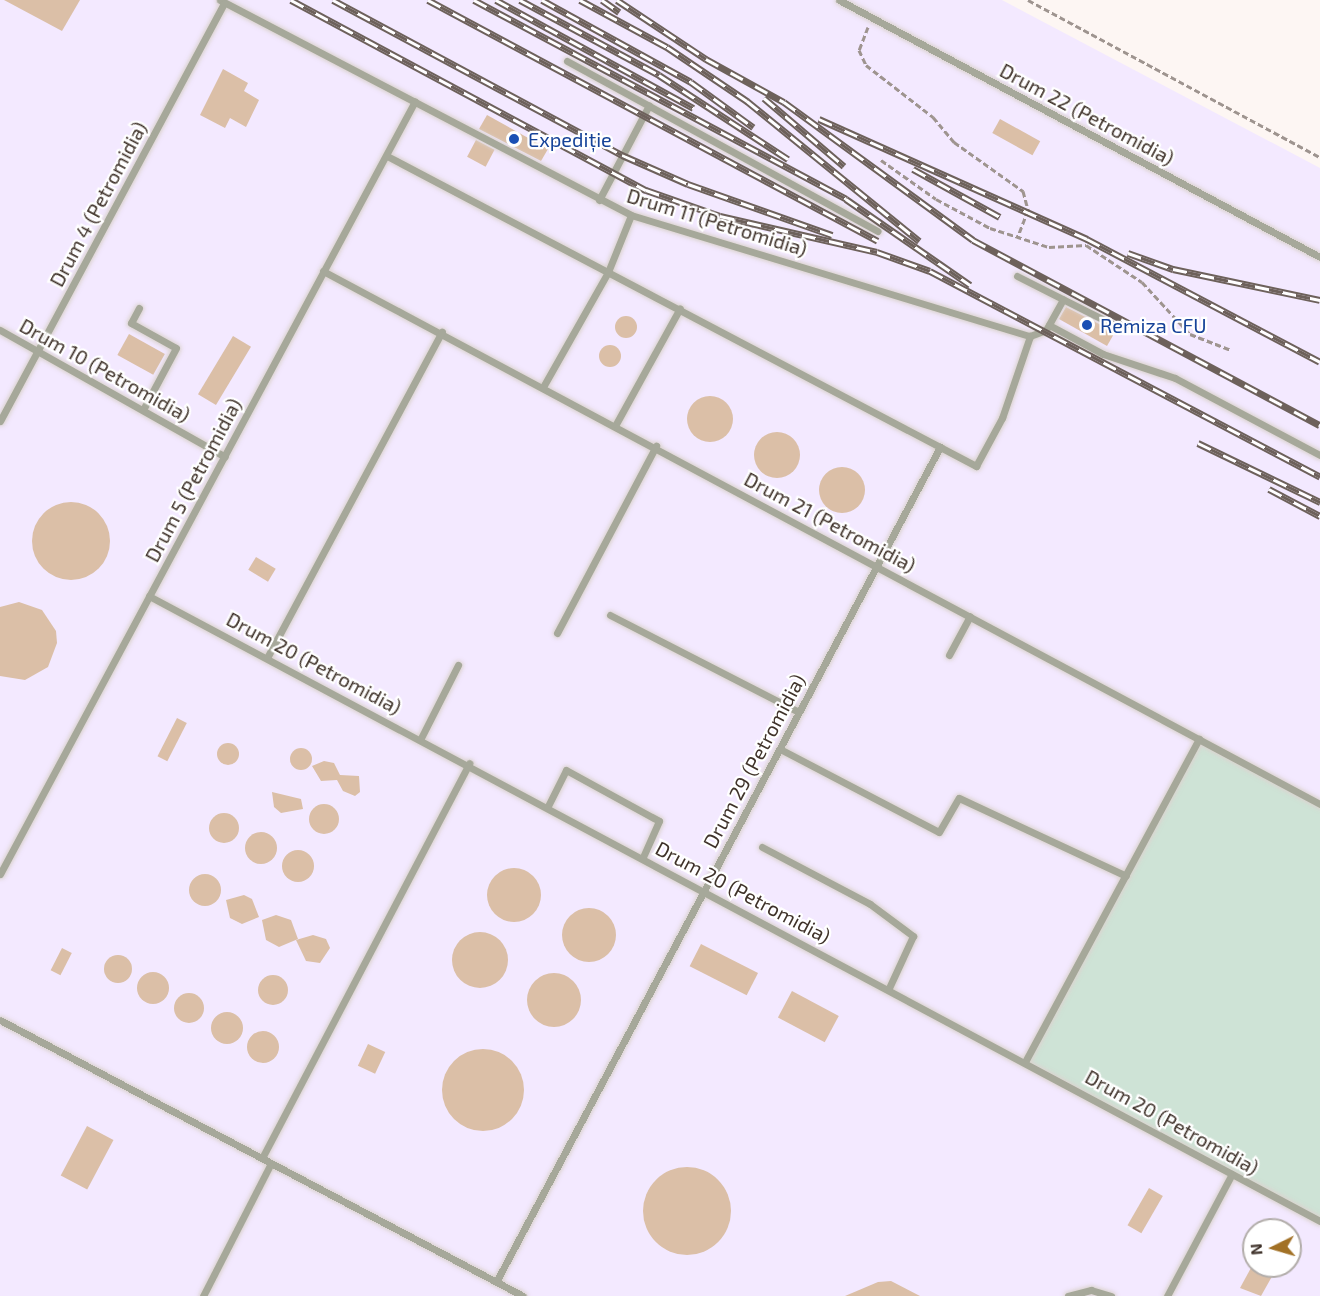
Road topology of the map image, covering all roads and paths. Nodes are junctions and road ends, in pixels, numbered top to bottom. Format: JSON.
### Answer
{"nodes":[{"id":1,"x":839,"y":0,"type":"edge"},
{"id":2,"x":1028,"y":0,"type":"edge"},
{"id":3,"x":222,"y":1,"type":"edge"},
{"id":4,"x":872,"y":18,"type":"junction"},
{"id":5,"x":567,"y":61,"type":"dead end"},
{"id":6,"x":415,"y":101,"type":"junction"},
{"id":7,"x":649,"y":105,"type":"junction"},
{"id":8,"x":387,"y":156,"type":"junction"},
{"id":9,"x":1320,"y":157,"type":"edge"},
{"id":10,"x":881,"y":160,"type":"dead end"},
{"id":11,"x":599,"y":200,"type":"junction"},
{"id":12,"x":631,"y":215,"type":"junction"},
{"id":13,"x":877,"y":231,"type":"dead end"},
{"id":14,"x":1018,"y":236,"type":"junction"},
{"id":15,"x":1320,"y":257,"type":"edge"},
{"id":16,"x":323,"y":271,"type":"junction"},
{"id":17,"x":608,"y":272,"type":"junction"},
{"id":18,"x":1017,"y":276,"type":"dead end"},
{"id":19,"x":1063,"y":299,"type":"junction"},
{"id":20,"x":139,"y":308,"type":"dead end"},
{"id":21,"x":680,"y":308,"type":"junction"},
{"id":22,"x":1049,"y":325,"type":"junction"},
{"id":23,"x":1118,"y":327,"type":"dead end"},
{"id":24,"x":0,"y":330,"type":"edge"},
{"id":25,"x":442,"y":333,"type":"junction"},
{"id":26,"x":1030,"y":336,"type":"junction"},
{"id":27,"x":38,"y":350,"type":"junction"},
{"id":28,"x":1231,"y":350,"type":"dead end"},
{"id":29,"x":543,"y":387,"type":"junction"},
{"id":30,"x":144,"y":408,"type":"junction"},
{"id":31,"x":0,"y":421,"type":"edge"},
{"id":32,"x":616,"y":424,"type":"junction"},
{"id":33,"x":657,"y":446,"type":"junction"},
{"id":34,"x":940,"y":447,"type":"junction"},
{"id":35,"x":1320,"y":455,"type":"edge"},
{"id":36,"x":225,"y":457,"type":"junction"},
{"id":37,"x":876,"y":566,"type":"junction"},
{"id":38,"x":149,"y":596,"type":"junction"},
{"id":39,"x":610,"y":615,"type":"dead end"},
{"id":40,"x":970,"y":616,"type":"junction"},
{"id":41,"x":557,"y":633,"type":"dead end"},
{"id":42,"x":949,"y":655,"type":"dead end"},
{"id":43,"x":268,"y":656,"type":"junction"},
{"id":44,"x":458,"y":665,"type":"dead end"},
{"id":45,"x":799,"y":712,"type":"junction"},
{"id":46,"x":421,"y":738,"type":"junction"},
{"id":47,"x":1199,"y":739,"type":"junction"},
{"id":48,"x":780,"y":749,"type":"junction"},
{"id":49,"x":469,"y":763,"type":"junction"},
{"id":50,"x":1320,"y":804,"type":"edge"},
{"id":51,"x":548,"y":806,"type":"junction"},
{"id":52,"x":762,"y":847,"type":"dead end"},
{"id":53,"x":643,"y":857,"type":"junction"},
{"id":54,"x":0,"y":874,"type":"edge"},
{"id":55,"x":1126,"y":876,"type":"junction"},
{"id":56,"x":705,"y":891,"type":"junction"},
{"id":57,"x":889,"y":988,"type":"junction"},
{"id":58,"x":0,"y":1020,"type":"edge"},
{"id":59,"x":1026,"y":1060,"type":"junction"},
{"id":60,"x":262,"y":1158,"type":"junction"},
{"id":61,"x":271,"y":1163,"type":"junction"},
{"id":62,"x":1232,"y":1174,"type":"junction"},
{"id":63,"x":1320,"y":1221,"type":"edge"},
{"id":64,"x":496,"y":1282,"type":"junction"},
{"id":65,"x":202,"y":1296,"type":"edge"},
{"id":66,"x":523,"y":1296,"type":"edge"},
{"id":67,"x":1068,"y":1296,"type":"edge"},
{"id":68,"x":1111,"y":1296,"type":"edge"},
{"id":69,"x":1167,"y":1296,"type":"edge"}],
"edges":[{"from":1,"to":4,"type":"lane","name":"Drum 22 (Petromidia)"},
{"from":2,"to":9,"type":"path"},
{"from":3,"to":6,"type":"lane","name":"Drum 11 (Petromidia)"},
{"from":3,"to":27,"type":"lane","name":"Drum 4 (Petromidia)"},
{"from":4,"to":14,"type":"path"},
{"from":4,"to":15,"type":"lane","name":"Drum 22 (Petromidia)"},
{"from":5,"to":7,"type":"lane"},
{"from":6,"to":8,"type":"lane","name":"Drum 5 (Petromidia)"},
{"from":6,"to":11,"type":"lane","name":"Drum 11 (Petromidia)"},
{"from":7,"to":11,"type":"lane"},
{"from":7,"to":13,"type":"lane"},
{"from":8,"to":16,"type":"lane","name":"Drum 5 (Petromidia)"},
{"from":8,"to":17,"type":"lane"},
{"from":10,"to":14,"type":"path"},
{"from":11,"to":12,"type":"lane","name":"Drum 11 (Petromidia)"},
{"from":12,"to":17,"type":"lane"},
{"from":12,"to":26,"type":"lane","name":"Drum 11 (Petromidia)"},
{"from":14,"to":28,"type":"path"},
{"from":16,"to":25,"type":"lane","name":"Drum 21 (Petromidia)"},
{"from":16,"to":36,"type":"lane","name":"Drum 5 (Petromidia)"},
{"from":17,"to":21,"type":"lane"},
{"from":17,"to":29,"type":"lane"},
{"from":18,"to":19,"type":"lane"},
{"from":19,"to":22,"type":"lane"},
{"from":19,"to":23,"type":"lane"},
{"from":20,"to":30,"type":"lane"},
{"from":21,"to":32,"type":"lane"},
{"from":21,"to":34,"type":"lane"},
{"from":22,"to":26,"type":"lane"},
{"from":22,"to":35,"type":"lane"},
{"from":24,"to":27,"type":"lane","name":"Drum 10 (Petromidia)"},
{"from":25,"to":29,"type":"lane","name":"Drum 21 (Petromidia)"},
{"from":25,"to":43,"type":"lane"},
{"from":26,"to":34,"type":"lane"},
{"from":27,"to":30,"type":"lane","name":"Drum 10 (Petromidia)"},
{"from":27,"to":31,"type":"lane","name":"Drum 4 (Petromidia)"},
{"from":29,"to":32,"type":"lane","name":"Drum 21 (Petromidia)"},
{"from":30,"to":36,"type":"lane","name":"Drum 10 (Petromidia)"},
{"from":32,"to":33,"type":"lane","name":"Drum 21 (Petromidia)"},
{"from":33,"to":37,"type":"lane","name":"Drum 21 (Petromidia)"},
{"from":33,"to":41,"type":"lane"},
{"from":34,"to":37,"type":"lane","name":"Drum 29 (Petromidia)"},
{"from":36,"to":38,"type":"lane","name":"Drum 5 (Petromidia)"},
{"from":37,"to":40,"type":"lane","name":"Drum 21 (Petromidia)"},
{"from":37,"to":45,"type":"lane","name":"Drum 29 (Petromidia)"},
{"from":38,"to":43,"type":"lane","name":"Drum 20 (Petromidia)"},
{"from":38,"to":54,"type":"lane","name":"Drum 5 (Petromidia)"},
{"from":39,"to":45,"type":"lane"},
{"from":40,"to":42,"type":"lane"},
{"from":40,"to":47,"type":"lane","name":"Drum 21 (Petromidia)"},
{"from":43,"to":46,"type":"lane","name":"Drum 20 (Petromidia)"},
{"from":44,"to":46,"type":"lane"},
{"from":45,"to":48,"type":"lane","name":"Drum 29 (Petromidia)"},
{"from":46,"to":49,"type":"lane","name":"Drum 20 (Petromidia)"},
{"from":47,"to":50,"type":"lane","name":"Drum 21 (Petromidia)"},
{"from":47,"to":55,"type":"lane"},
{"from":48,"to":55,"type":"lane"},
{"from":48,"to":56,"type":"lane","name":"Drum 29 (Petromidia)"},
{"from":49,"to":51,"type":"lane","name":"Drum 20 (Petromidia)"},
{"from":49,"to":60,"type":"lane"},
{"from":51,"to":53,"type":"lane","name":"Drum 20 (Petromidia)"},
{"from":51,"to":53,"type":"lane"},
{"from":52,"to":57,"type":"lane"},
{"from":53,"to":56,"type":"lane","name":"Drum 20 (Petromidia)"},
{"from":55,"to":59,"type":"lane"},
{"from":56,"to":57,"type":"lane","name":"Drum 20 (Petromidia)"},
{"from":56,"to":64,"type":"lane","name":"Drum 29 (Petromidia)"},
{"from":57,"to":59,"type":"lane","name":"Drum 20 (Petromidia)"},
{"from":58,"to":60,"type":"lane"},
{"from":59,"to":62,"type":"lane","name":"Drum 20 (Petromidia)"},
{"from":60,"to":61,"type":"lane"},
{"from":61,"to":64,"type":"lane"},
{"from":61,"to":65,"type":"lane"},
{"from":62,"to":63,"type":"lane","name":"Drum 20 (Petromidia)"},
{"from":62,"to":69,"type":"lane"},
{"from":64,"to":66,"type":"lane"},
{"from":67,"to":68,"type":"lane"}]}
